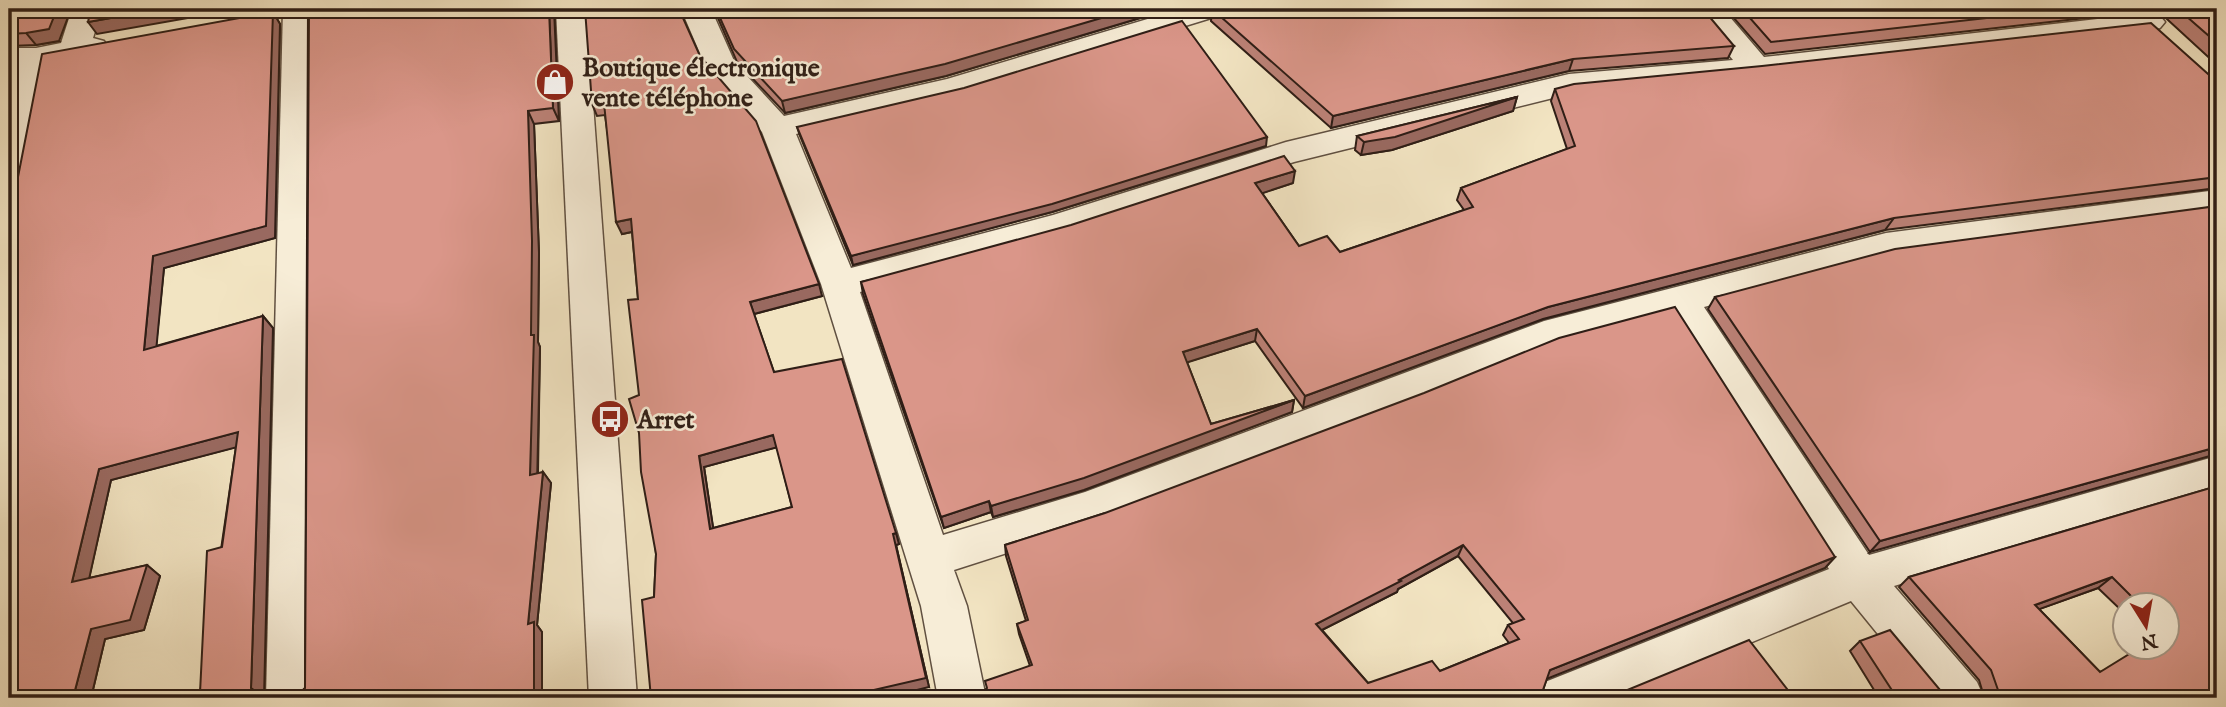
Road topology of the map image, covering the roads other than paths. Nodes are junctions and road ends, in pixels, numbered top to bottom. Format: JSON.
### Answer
{"nodes":[{"id":1,"x":87,"y":9,"type":"edge"},
{"id":2,"x":571,"y":9,"type":"edge"},
{"id":3,"x":696,"y":9,"type":"edge"},
{"id":4,"x":1211,"y":9,"type":"edge"},
{"id":5,"x":1707,"y":9,"type":"edge"},
{"id":6,"x":290,"y":11,"type":"edge"},
{"id":7,"x":2152,"y":23,"type":"edge"},
{"id":8,"x":127,"y":41,"type":"edge"},
{"id":9,"x":74,"y":50,"type":"junction"},
{"id":10,"x":22,"y":57,"type":"edge"},
{"id":11,"x":1756,"y":67,"type":"junction"},
{"id":12,"x":777,"y":128,"type":"junction"},
{"id":13,"x":9,"y":194,"type":"edge"},
{"id":14,"x":2217,"y":202,"type":"edge"},
{"id":15,"x":839,"y":284,"type":"junction"},
{"id":16,"x":1680,"y":301,"type":"junction"},
{"id":17,"x":2217,"y":472,"type":"edge"},
{"id":18,"x":927,"y":559,"type":"junction"},
{"id":19,"x":1858,"y":577,"type":"junction"},
{"id":20,"x":290,"y":698,"type":"edge"},
{"id":21,"x":613,"y":698,"type":"edge"},
{"id":22,"x":962,"y":698,"type":"edge"},
{"id":23,"x":1562,"y":698,"type":"edge"},
{"id":24,"x":1960,"y":698,"type":"edge"}],
"edges":[{"from":1,"to":9,"type":"street"},
{"from":2,"to":21,"type":"street"},
{"from":3,"to":12,"type":"street"},
{"from":4,"to":12,"type":"street"},
{"from":5,"to":11,"type":"street"},
{"from":6,"to":20,"type":"street"},
{"from":7,"to":11,"type":"street"},
{"from":8,"to":9,"type":"street"},
{"from":9,"to":10,"type":"street"},
{"from":10,"to":13,"type":"street"},
{"from":11,"to":15,"type":"street"},
{"from":12,"to":15,"type":"street"},
{"from":14,"to":16,"type":"street"},
{"from":15,"to":18,"type":"street"},
{"from":16,"to":18,"type":"street"},
{"from":16,"to":19,"type":"street"},
{"from":17,"to":19,"type":"street"},
{"from":18,"to":22,"type":"street"},
{"from":19,"to":23,"type":"street"},
{"from":19,"to":24,"type":"street"}]}
